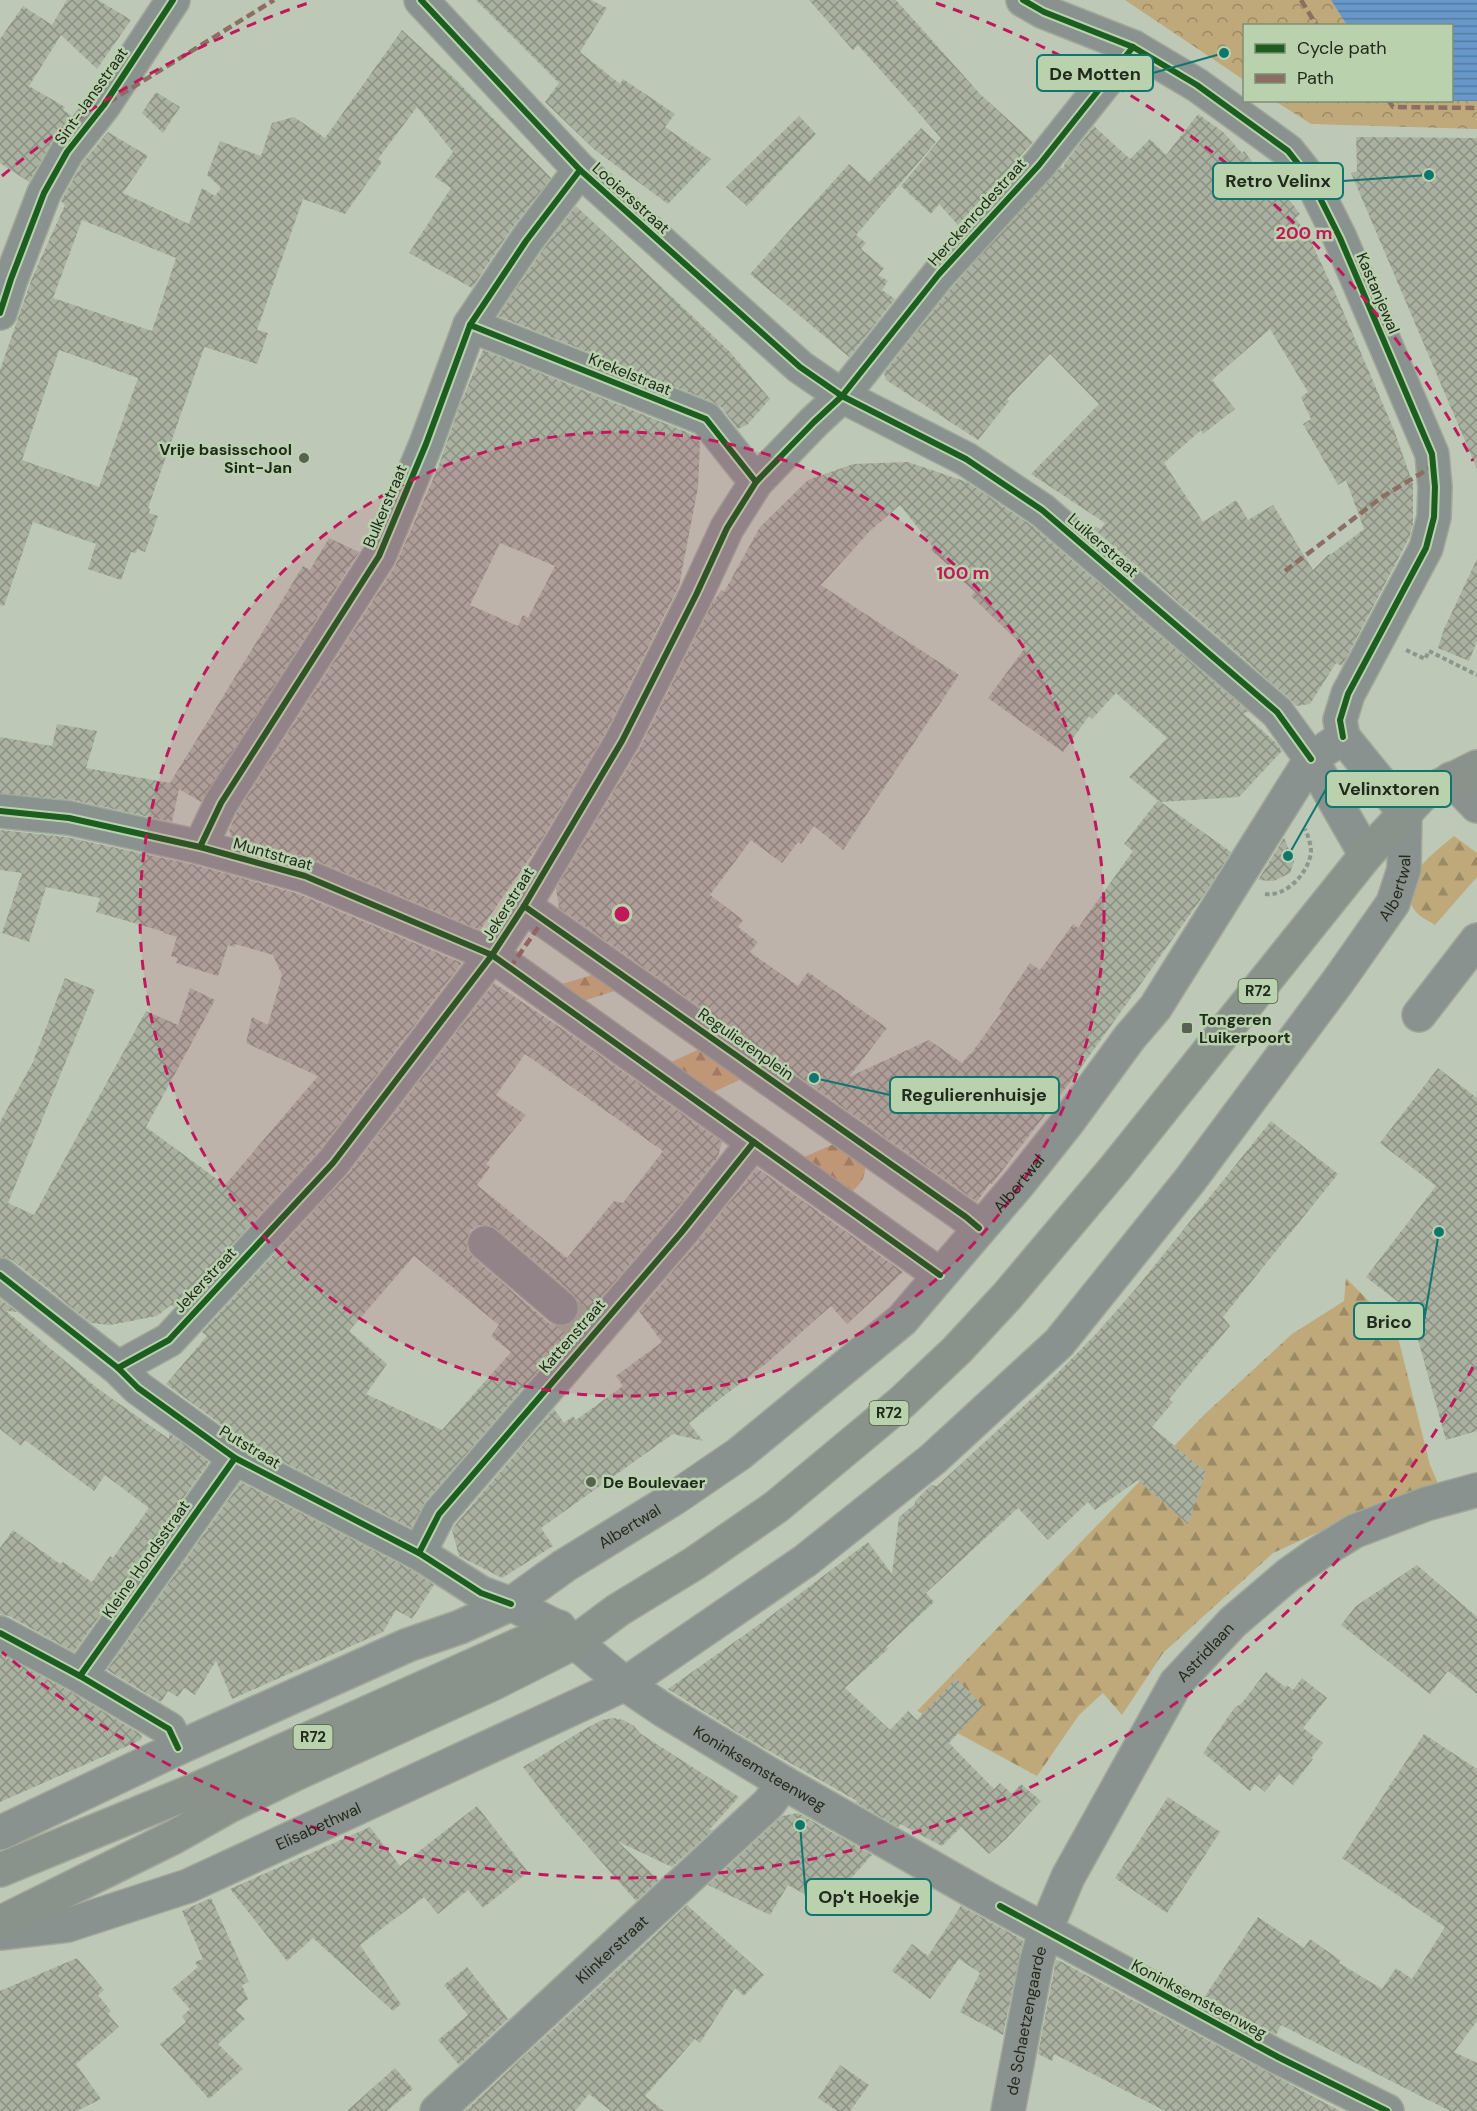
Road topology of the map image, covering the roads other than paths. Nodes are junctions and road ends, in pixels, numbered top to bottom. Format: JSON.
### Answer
{"nodes":[{"id":1,"x":173,"y":0,"type":"edge"},
{"id":2,"x":421,"y":0,"type":"edge"},
{"id":3,"x":1023,"y":0,"type":"edge"},
{"id":4,"x":1133,"y":47,"type":"junction"},
{"id":5,"x":580,"y":170,"type":"junction"},
{"id":6,"x":0,"y":313,"type":"edge"},
{"id":7,"x":470,"y":325,"type":"junction"},
{"id":8,"x":842,"y":396,"type":"junction"},
{"id":9,"x":756,"y":482,"type":"junction"},
{"id":10,"x":1343,"y":737,"type":"junction"},
{"id":11,"x":1311,"y":759,"type":"junction"},
{"id":12,"x":1464,"y":773,"type":"edge"},
{"id":13,"x":1477,"y":806,"type":"edge"},
{"id":14,"x":0,"y":811,"type":"edge"},
{"id":15,"x":1405,"y":813,"type":"junction"},
{"id":16,"x":200,"y":847,"type":"junction"},
{"id":17,"x":1365,"y":855,"type":"junction"},
{"id":18,"x":524,"y":906,"type":"junction"},
{"id":19,"x":1477,"y":940,"type":"edge"},
{"id":20,"x":492,"y":955,"type":"junction"},
{"id":21,"x":1419,"y":1015,"type":"dead end"},
{"id":22,"x":754,"y":1142,"type":"junction"},
{"id":23,"x":980,"y":1228,"type":"junction"},
{"id":24,"x":485,"y":1243,"type":"dead end"},
{"id":25,"x":0,"y":1275,"type":"edge"},
{"id":26,"x":940,"y":1275,"type":"junction"},
{"id":27,"x":578,"y":1323,"type":"junction"},
{"id":28,"x":118,"y":1368,"type":"junction"},
{"id":29,"x":235,"y":1458,"type":"junction"},
{"id":30,"x":1477,"y":1490,"type":"edge"},
{"id":31,"x":419,"y":1552,"type":"junction"},
{"id":32,"x":511,"y":1604,"type":"junction"},
{"id":33,"x":460,"y":1627,"type":"junction"},
{"id":34,"x":0,"y":1633,"type":"edge"},
{"id":35,"x":566,"y":1634,"type":"junction"},
{"id":36,"x":80,"y":1676,"type":"junction"},
{"id":37,"x":442,"y":1679,"type":"junction"},
{"id":38,"x":626,"y":1684,"type":"junction"},
{"id":39,"x":178,"y":1748,"type":"junction"},
{"id":40,"x":784,"y":1783,"type":"junction"},
{"id":41,"x":0,"y":1833,"type":"edge"},
{"id":42,"x":0,"y":1870,"type":"edge"},
{"id":43,"x":0,"y":1923,"type":"edge"},
{"id":44,"x":1045,"y":1931,"type":"junction"},
{"id":45,"x":0,"y":1933,"type":"edge"},
{"id":46,"x":437,"y":2111,"type":"edge"},
{"id":47,"x":1008,"y":2111,"type":"edge"},
{"id":48,"x":1387,"y":2111,"type":"edge"}],
"edges":[{"from":1,"to":6,"type":"street","name":"Sint-Jansstraat"},
{"from":2,"to":5,"type":"street","name":"Looiersstraat"},
{"from":3,"to":4,"type":"street","name":"Kastanjewal"},
{"from":4,"to":8,"type":"street","name":"Herckenrodestraat"},
{"from":4,"to":10,"type":"street","name":"Kastanjewal"},
{"from":5,"to":7,"type":"street","name":"Bulkerstraat"},
{"from":5,"to":8,"type":"street","name":"Looiersstraat"},
{"from":7,"to":9,"type":"street","name":"Krekelstraat"},
{"from":7,"to":16,"type":"street","name":"Bulkerstraat"},
{"from":8,"to":9,"type":"street","name":"Jekerstraat"},
{"from":8,"to":11,"type":"street","name":"Luikerstraat"},
{"from":9,"to":18,"type":"street","name":"Jekerstraat"},
{"from":10,"to":11,"type":"street","name":"Albertwal"},
{"from":10,"to":15,"type":"street"},
{"from":11,"to":17,"type":"street","name":"Luikerstraat"},
{"from":11,"to":23,"type":"street","name":"Albertwal"},
{"from":12,"to":13,"type":"street"},
{"from":12,"to":15,"type":"main road","name":"Albertwal","number":"R72"},
{"from":14,"to":16,"type":"street","name":"Muntstraat"},
{"from":15,"to":17,"type":"main road","name":"Albertwal","number":"R72"},
{"from":15,"to":38,"type":"street","name":"Albertwal"},
{"from":16,"to":20,"type":"street","name":"Muntstraat"},
{"from":17,"to":35,"type":"main road","name":"Albertwal","number":"R72"},
{"from":18,"to":20,"type":"street","name":"Jekerstraat"},
{"from":18,"to":23,"type":"street","name":"Regulierenplein"},
{"from":19,"to":21,"type":"street"},
{"from":20,"to":22,"type":"street"},
{"from":20,"to":28,"type":"street","name":"Jekerstraat"},
{"from":22,"to":26,"type":"street"},
{"from":22,"to":27,"type":"street","name":"Kattenstraat"},
{"from":23,"to":26,"type":"street","name":"Albertwal"},
{"from":24,"to":27,"type":"street"},
{"from":25,"to":28,"type":"street","name":"Putstraat"},
{"from":26,"to":32,"type":"street","name":"Albertwal"},
{"from":27,"to":31,"type":"street","name":"Kattenstraat"},
{"from":28,"to":29,"type":"street","name":"Putstraat"},
{"from":29,"to":31,"type":"street","name":"Putstraat"},
{"from":29,"to":36,"type":"street","name":"Kleine Hondsstraat"},
{"from":30,"to":44,"type":"street","name":"Astridlaan"},
{"from":31,"to":32,"type":"street","name":"Putstraat"},
{"from":32,"to":33,"type":"street"},
{"from":32,"to":35,"type":"street","name":"Putstraat"},
{"from":33,"to":37,"type":"street"},
{"from":33,"to":39,"type":"street"},
{"from":34,"to":36,"type":"street"},
{"from":35,"to":37,"type":"main road","number":"R72"},
{"from":35,"to":38,"type":"street","name":"Koninksemsteenweg"},
{"from":35,"to":43,"type":"main road"},
{"from":36,"to":39,"type":"street"},
{"from":37,"to":42,"type":"main road","number":"R72"},
{"from":38,"to":40,"type":"street","name":"Koninksemsteenweg"},
{"from":38,"to":45,"type":"street","name":"Elisabethwal"},
{"from":39,"to":41,"type":"street"},
{"from":40,"to":44,"type":"street","name":"Koninksemsteenweg"},
{"from":40,"to":46,"type":"street","name":"Klinkerstraat"},
{"from":44,"to":47,"type":"street","name":"de Schaetzengaarde"},
{"from":44,"to":48,"type":"street","name":"Koninksemsteenweg"}]}
